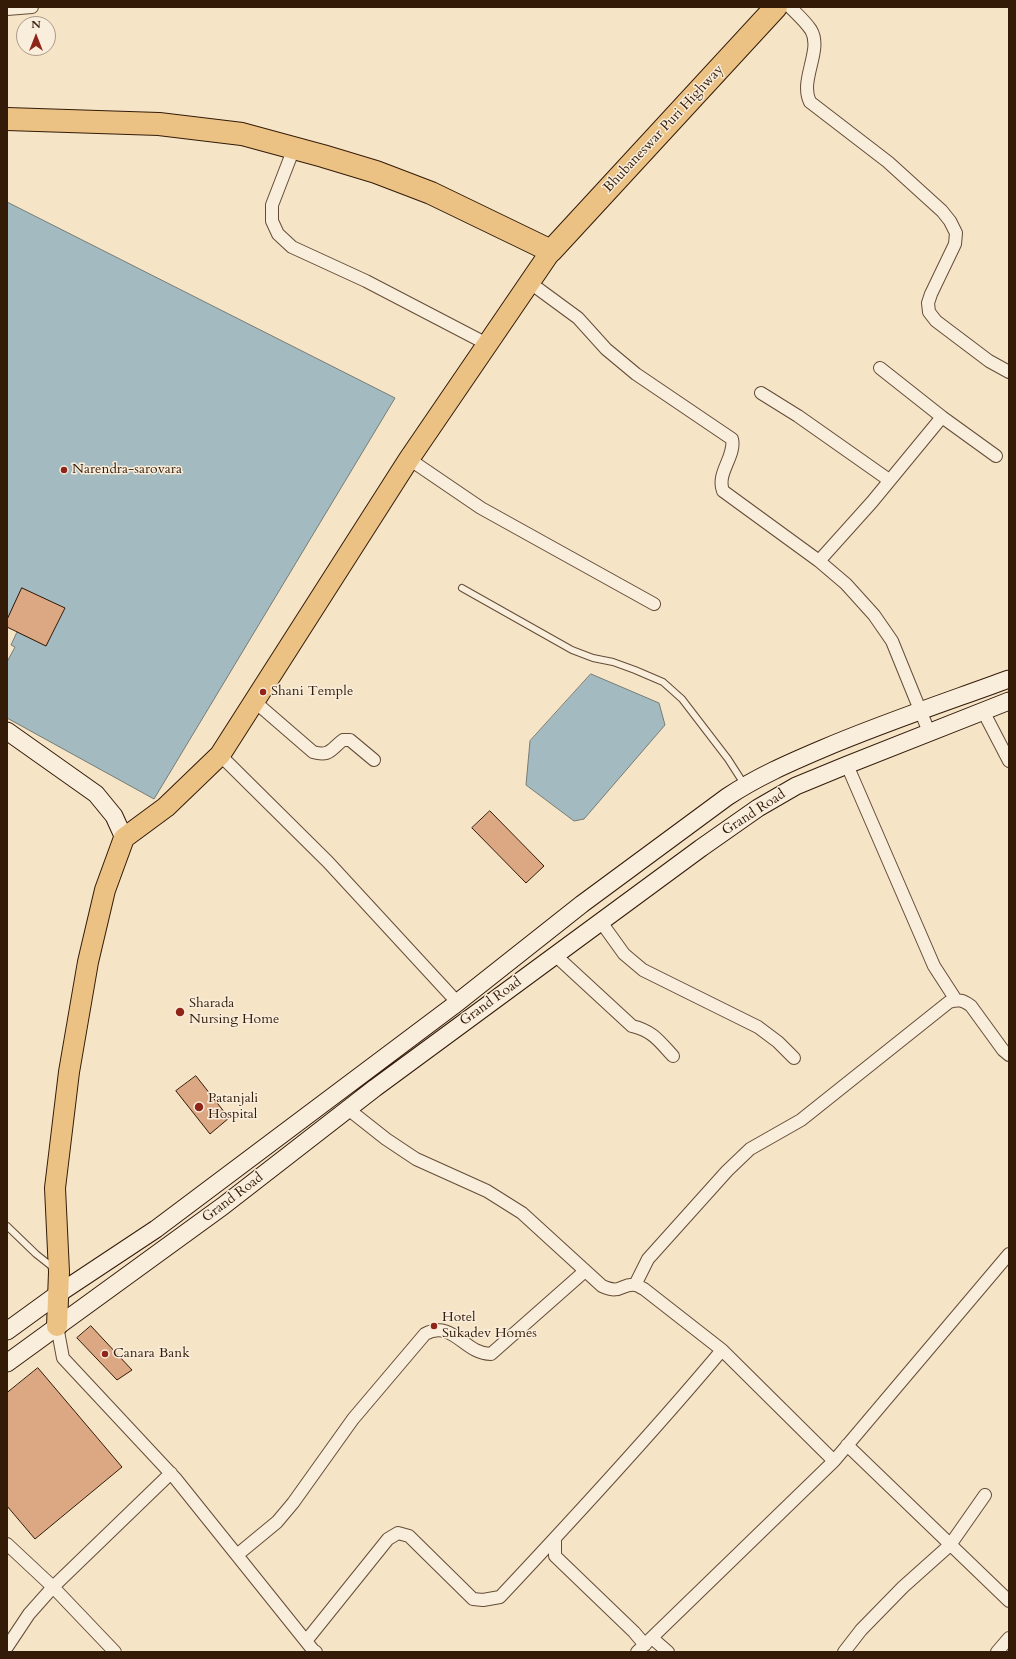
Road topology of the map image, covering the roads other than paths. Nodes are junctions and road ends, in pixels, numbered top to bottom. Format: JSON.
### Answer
{"nodes":[{"id":1,"x":32,"y":7,"type":"edge"},
{"id":2,"x":776,"y":7,"type":"edge"},
{"id":3,"x":790,"y":7,"type":"edge"},
{"id":4,"x":7,"y":9,"type":"edge"},
{"id":5,"x":7,"y":119,"type":"edge"},
{"id":6,"x":294,"y":148,"type":"junction"},
{"id":7,"x":551,"y":251,"type":"junction"},
{"id":8,"x":529,"y":282,"type":"junction"},
{"id":9,"x":487,"y":344,"type":"junction"},
{"id":10,"x":880,"y":368,"type":"dead end"},
{"id":11,"x":1009,"y":372,"type":"edge"},
{"id":12,"x":761,"y":393,"type":"dead end"},
{"id":13,"x":942,"y":417,"type":"junction"},
{"id":14,"x":996,"y":456,"type":"dead end"},
{"id":15,"x":409,"y":459,"type":"junction"},
{"id":16,"x":889,"y":480,"type":"junction"},
{"id":17,"x":819,"y":561,"type":"junction"},
{"id":18,"x":462,"y":588,"type":"dead end"},
{"id":19,"x":654,"y":604,"type":"dead end"},
{"id":20,"x":1009,"y":680,"type":"edge"},
{"id":21,"x":254,"y":702,"type":"junction"},
{"id":22,"x":1009,"y":702,"type":"edge"},
{"id":23,"x":920,"y":711,"type":"junction"},
{"id":24,"x":983,"y":711,"type":"junction"},
{"id":25,"x":929,"y":732,"type":"junction"},
{"id":26,"x":10,"y":735,"type":"edge"},
{"id":27,"x":220,"y":756,"type":"junction"},
{"id":28,"x":374,"y":760,"type":"dead end"},
{"id":29,"x":1009,"y":760,"type":"edge"},
{"id":30,"x":847,"y":765,"type":"junction"},
{"id":31,"x":745,"y":785,"type":"junction"},
{"id":32,"x":124,"y":838,"type":"junction"},
{"id":33,"x":600,"y":922,"type":"junction"},
{"id":34,"x":555,"y":955,"type":"junction"},
{"id":35,"x":956,"y":1000,"type":"junction"},
{"id":36,"x":457,"y":1002,"type":"junction"},
{"id":37,"x":1009,"y":1055,"type":"edge"},
{"id":38,"x":673,"y":1056,"type":"dead end"},
{"id":39,"x":794,"y":1058,"type":"dead end"},
{"id":40,"x":348,"y":1109,"type":"junction"},
{"id":41,"x":7,"y":1226,"type":"edge"},
{"id":42,"x":1009,"y":1254,"type":"edge"},
{"id":43,"x":585,"y":1271,"type":"junction"},
{"id":44,"x":59,"y":1272,"type":"junction"},
{"id":45,"x":635,"y":1285,"type":"junction"},
{"id":46,"x":58,"y":1294,"type":"junction"},
{"id":47,"x":57,"y":1326,"type":"junction"},
{"id":48,"x":7,"y":1331,"type":"edge"},
{"id":49,"x":722,"y":1350,"type":"junction"},
{"id":50,"x":7,"y":1363,"type":"edge"},
{"id":51,"x":847,"y":1445,"type":"junction"},
{"id":52,"x":834,"y":1461,"type":"junction"},
{"id":53,"x":171,"y":1473,"type":"junction"},
{"id":54,"x":985,"y":1495,"type":"dead end"},
{"id":55,"x":555,"y":1539,"type":"junction"},
{"id":56,"x":7,"y":1544,"type":"edge"},
{"id":57,"x":950,"y":1545,"type":"junction"},
{"id":58,"x":237,"y":1555,"type":"junction"},
{"id":59,"x":53,"y":1587,"type":"junction"},
{"id":60,"x":1009,"y":1601,"type":"edge"},
{"id":61,"x":1009,"y":1638,"type":"edge"},
{"id":62,"x":645,"y":1645,"type":"edge"},
{"id":63,"x":7,"y":1647,"type":"edge"},
{"id":64,"x":311,"y":1649,"type":"edge"},
{"id":65,"x":115,"y":1652,"type":"edge"},
{"id":66,"x":668,"y":1652,"type":"edge"},
{"id":67,"x":844,"y":1652,"type":"edge"},
{"id":68,"x":997,"y":1652,"type":"edge"}],
"edges":[{"from":1,"to":4,"type":"street"},
{"from":2,"to":7,"type":"highway","name":"Bhubaneswar Puri Highway"},
{"from":3,"to":11,"type":"street"},
{"from":5,"to":6,"type":"highway"},
{"from":6,"to":7,"type":"highway"},
{"from":6,"to":9,"type":"street"},
{"from":7,"to":8,"type":"main road"},
{"from":8,"to":9,"type":"main road"},
{"from":8,"to":17,"type":"street"},
{"from":9,"to":15,"type":"main road"},
{"from":10,"to":13,"type":"street"},
{"from":12,"to":16,"type":"street"},
{"from":13,"to":14,"type":"street"},
{"from":13,"to":16,"type":"street"},
{"from":15,"to":19,"type":"street"},
{"from":15,"to":21,"type":"main road"},
{"from":16,"to":17,"type":"street"},
{"from":17,"to":23,"type":"street"},
{"from":18,"to":31,"type":"lane"},
{"from":20,"to":23,"type":"main road","name":"Grand Road"},
{"from":21,"to":27,"type":"main road"},
{"from":21,"to":28,"type":"street"},
{"from":22,"to":24,"type":"main road","name":"Grand Road"},
{"from":23,"to":25,"type":"street"},
{"from":23,"to":31,"type":"main road","name":"Grand Road"},
{"from":24,"to":25,"type":"main road","name":"Grand Road"},
{"from":24,"to":29,"type":"street"},
{"from":25,"to":30,"type":"main road","name":"Grand Road"},
{"from":26,"to":32,"type":"main road"},
{"from":27,"to":32,"type":"main road"},
{"from":27,"to":36,"type":"street"},
{"from":30,"to":33,"type":"main road","name":"Grand Road"},
{"from":30,"to":35,"type":"street"},
{"from":31,"to":36,"type":"main road","name":"Grand Road"},
{"from":32,"to":44,"type":"main road"},
{"from":33,"to":34,"type":"main road","name":"Grand Road"},
{"from":33,"to":39,"type":"street"},
{"from":34,"to":38,"type":"street"},
{"from":34,"to":40,"type":"main road","name":"Grand Road"},
{"from":35,"to":37,"type":"street"},
{"from":35,"to":45,"type":"street"},
{"from":36,"to":46,"type":"main road","name":"Grand Road"},
{"from":40,"to":43,"type":"street"},
{"from":40,"to":47,"type":"main road","name":"Grand Road"},
{"from":41,"to":44,"type":"lane"},
{"from":42,"to":51,"type":"street"},
{"from":43,"to":45,"type":"street"},
{"from":43,"to":58,"type":"street"},
{"from":44,"to":46,"type":"main road"},
{"from":45,"to":49,"type":"street"},
{"from":46,"to":47,"type":"main road"},
{"from":46,"to":48,"type":"main road","name":"Grand Road"},
{"from":47,"to":50,"type":"main road","name":"Grand Road"},
{"from":47,"to":53,"type":"street"},
{"from":49,"to":52,"type":"street"},
{"from":49,"to":55,"type":"street"},
{"from":51,"to":52,"type":"street"},
{"from":51,"to":57,"type":"street"},
{"from":52,"to":62,"type":"street"},
{"from":53,"to":58,"type":"street"},
{"from":53,"to":59,"type":"street"},
{"from":54,"to":57,"type":"street"},
{"from":55,"to":62,"type":"street"},
{"from":55,"to":64,"type":"street"},
{"from":56,"to":59,"type":"street"},
{"from":57,"to":60,"type":"street"},
{"from":57,"to":67,"type":"street"},
{"from":58,"to":64,"type":"street"},
{"from":59,"to":63,"type":"street"},
{"from":59,"to":65,"type":"street"},
{"from":61,"to":68,"type":"street"},
{"from":62,"to":66,"type":"street"}]}
